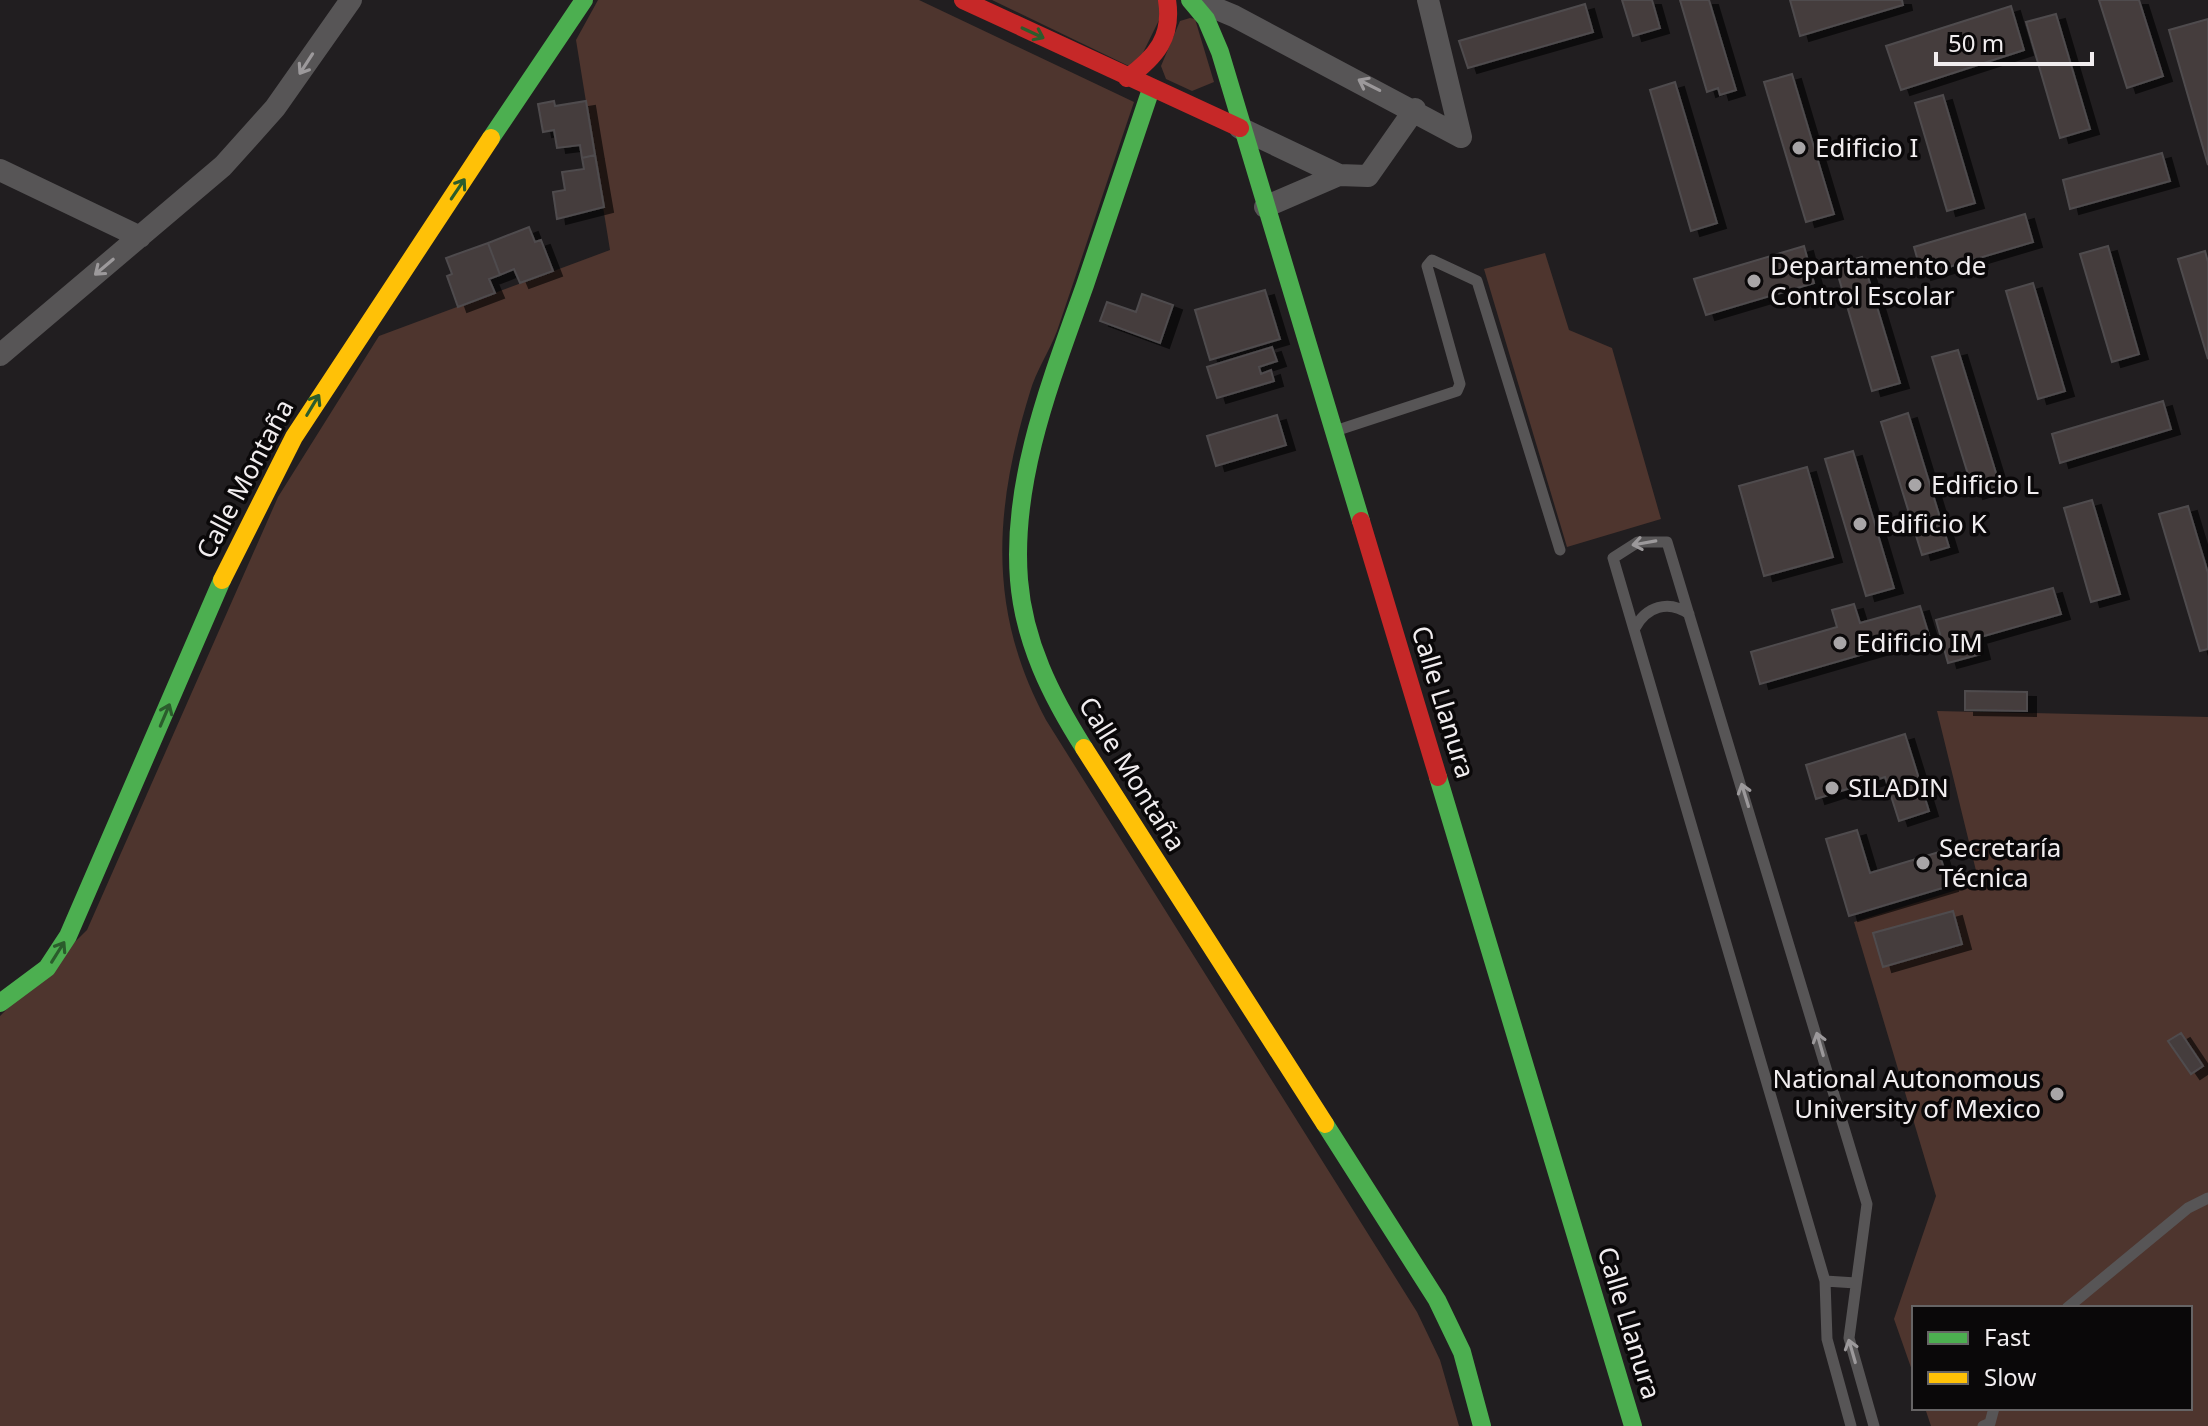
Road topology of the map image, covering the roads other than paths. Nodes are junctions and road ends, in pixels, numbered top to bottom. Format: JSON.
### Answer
{"nodes":[{"id":1,"x":584,"y":0,"type":"edge"},
{"id":2,"x":963,"y":0,"type":"edge"},
{"id":3,"x":1167,"y":0,"type":"edge"},
{"id":4,"x":1193,"y":0,"type":"edge"},
{"id":5,"x":1428,"y":0,"type":"edge"},
{"id":6,"x":342,"y":3,"type":"edge"},
{"id":7,"x":1127,"y":78,"type":"junction"},
{"id":8,"x":1151,"y":89,"type":"junction"},
{"id":9,"x":1415,"y":109,"type":"junction"},
{"id":10,"x":1240,"y":128,"type":"junction"},
{"id":11,"x":0,"y":170,"type":"edge"},
{"id":12,"x":1339,"y":175,"type":"junction"},
{"id":13,"x":1265,"y":207,"type":"junction"},
{"id":14,"x":140,"y":237,"type":"junction"},
{"id":15,"x":0,"y":355,"type":"edge"},
{"id":16,"x":1335,"y":431,"type":"junction"},
{"id":17,"x":1560,"y":550,"type":"dead end"},
{"id":18,"x":1689,"y":614,"type":"junction"},
{"id":19,"x":1635,"y":628,"type":"junction"},
{"id":20,"x":0,"y":1003,"type":"edge"},
{"id":21,"x":2208,"y":1198,"type":"edge"},
{"id":22,"x":1825,"y":1281,"type":"junction"},
{"id":23,"x":1856,"y":1283,"type":"junction"},
{"id":24,"x":2069,"y":1306,"type":"edge"},
{"id":25,"x":1993,"y":1410,"type":"edge"},
{"id":26,"x":1482,"y":1426,"type":"edge"},
{"id":27,"x":1633,"y":1426,"type":"edge"},
{"id":28,"x":1851,"y":1426,"type":"edge"},
{"id":29,"x":1874,"y":1426,"type":"edge"},
{"id":30,"x":1983,"y":1426,"type":"edge"}],
"edges":[{"from":20,"to":1,"type":"street","name":"Calle Montaña","one_way":true},
{"from":2,"to":7,"type":"street","one_way":true},
{"from":3,"to":7,"type":"street"},
{"from":9,"to":4,"type":"street","one_way":true},
{"from":4,"to":10,"type":"street","name":"Calle Llanura"},
{"from":5,"to":9,"type":"street"},
{"from":6,"to":14,"type":"street","one_way":true},
{"from":7,"to":8,"type":"street"},
{"from":8,"to":10,"type":"street"},
{"from":8,"to":26,"type":"street","name":"Calle Montaña"},
{"from":9,"to":12,"type":"street"},
{"from":10,"to":12,"type":"street"},
{"from":10,"to":13,"type":"street","name":"Calle Llanura"},
{"from":11,"to":14,"type":"street"},
{"from":12,"to":13,"type":"street"},
{"from":13,"to":16,"type":"street","name":"Calle Llanura"},
{"from":14,"to":15,"type":"street","one_way":true},
{"from":16,"to":17,"type":"lane"},
{"from":16,"to":27,"type":"street","name":"Calle Llanura"},
{"from":18,"to":19,"type":"lane"},
{"from":18,"to":19,"type":"lane","one_way":true},
{"from":23,"to":18,"type":"lane","one_way":true},
{"from":19,"to":22,"type":"lane"},
{"from":21,"to":24,"type":"lane"},
{"from":22,"to":23,"type":"lane"},
{"from":22,"to":28,"type":"lane"},
{"from":29,"to":23,"type":"lane","one_way":true},
{"from":25,"to":30,"type":"lane"}]}
